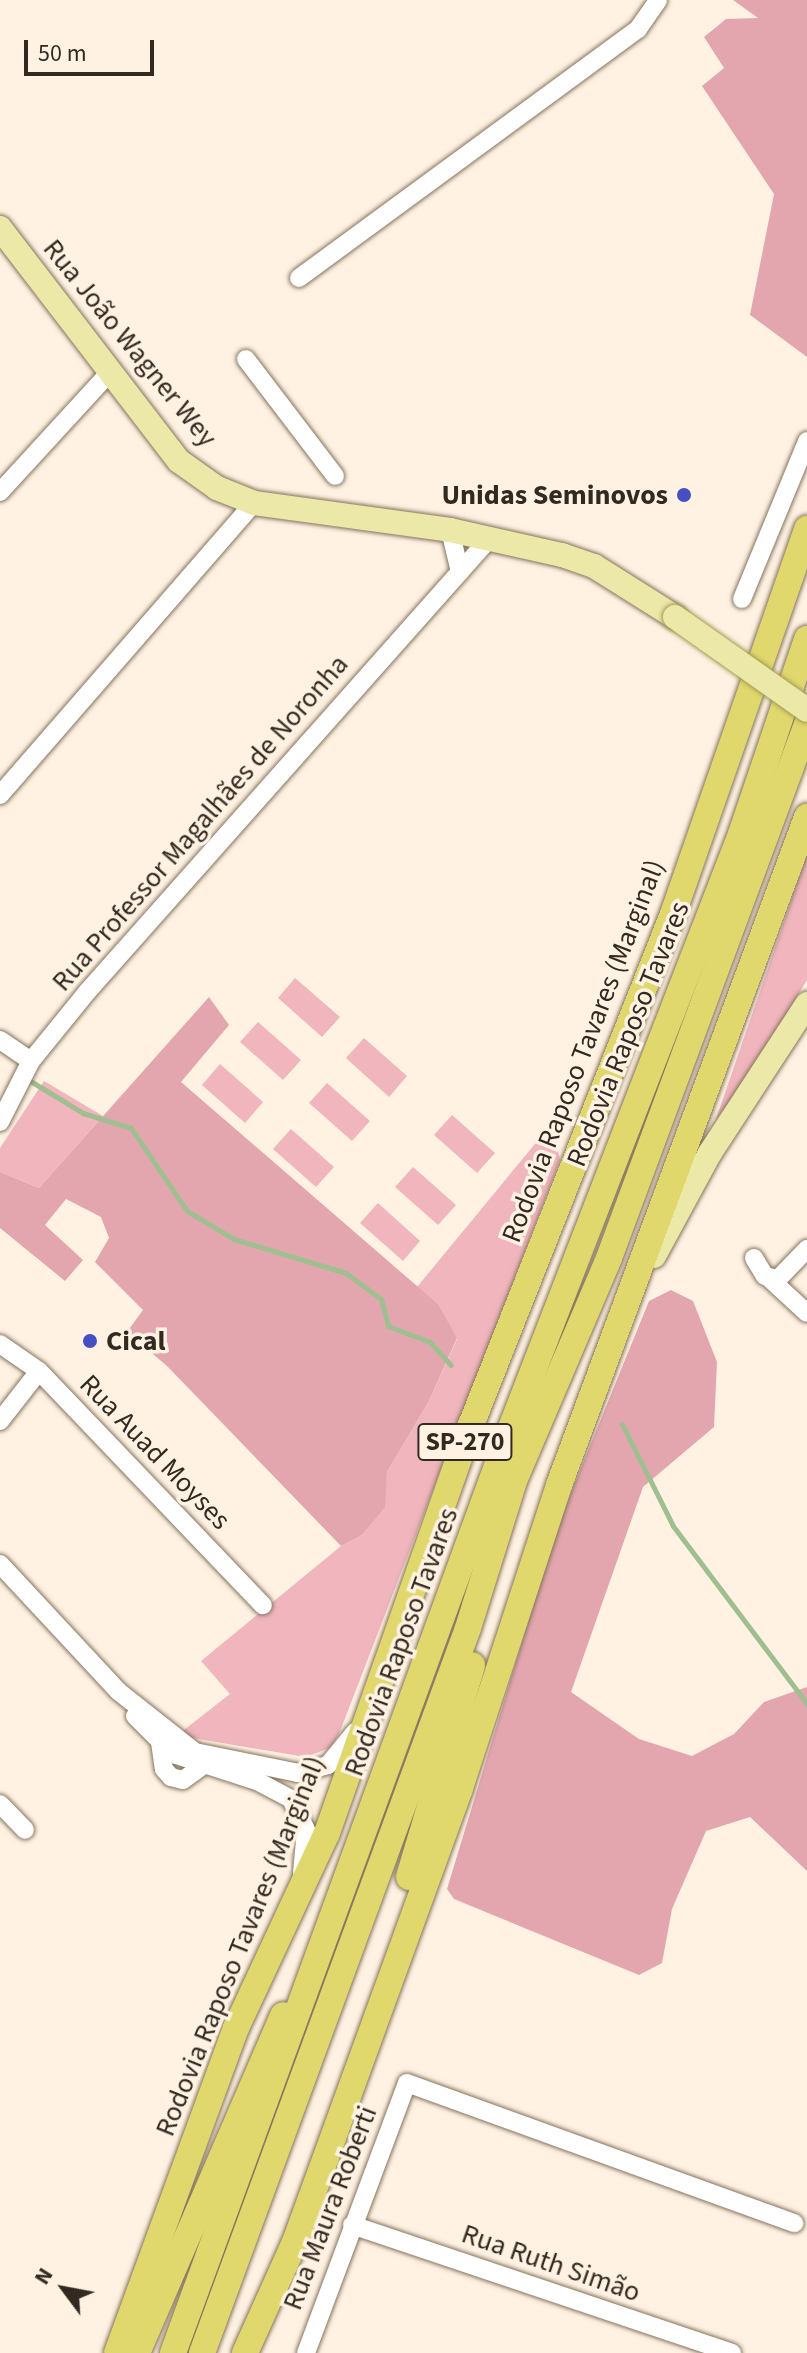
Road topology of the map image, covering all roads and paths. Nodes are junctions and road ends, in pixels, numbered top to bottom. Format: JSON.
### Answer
{"nodes":[{"id":1,"x":658,"y":0,"type":"edge"},
{"id":2,"x":0,"y":228,"type":"edge"},
{"id":3,"x":299,"y":278,"type":"dead end"},
{"id":4,"x":246,"y":359,"type":"dead end"},
{"id":5,"x":111,"y":371,"type":"junction"},
{"id":6,"x":807,"y":441,"type":"edge"},
{"id":7,"x":335,"y":476,"type":"dead end"},
{"id":8,"x":0,"y":492,"type":"edge"},
{"id":9,"x":254,"y":503,"type":"junction"},
{"id":10,"x":777,"y":514,"type":"junction"},
{"id":11,"x":450,"y":530,"type":"junction"},
{"id":12,"x":805,"y":534,"type":"edge"},
{"id":13,"x":490,"y":538,"type":"junction"},
{"id":14,"x":460,"y":572,"type":"junction"},
{"id":15,"x":742,"y":599,"type":"dead end"},
{"id":16,"x":807,"y":639,"type":"edge"},
{"id":17,"x":807,"y":710,"type":"edge"},
{"id":18,"x":807,"y":724,"type":"edge"},
{"id":19,"x":0,"y":795,"type":"edge"},
{"id":20,"x":807,"y":817,"type":"edge"},
{"id":21,"x":807,"y":1004,"type":"edge"},
{"id":22,"x":0,"y":1040,"type":"edge"},
{"id":23,"x":31,"y":1061,"type":"junction"},
{"id":24,"x":0,"y":1122,"type":"edge"},
{"id":25,"x":807,"y":1249,"type":"edge"},
{"id":26,"x":754,"y":1258,"type":"dead end"},
{"id":27,"x":770,"y":1279,"type":"junction"},
{"id":28,"x":632,"y":1298,"type":"junction"},
{"id":29,"x":807,"y":1313,"type":"edge"},
{"id":30,"x":0,"y":1344,"type":"edge"},
{"id":31,"x":39,"y":1371,"type":"junction"},
{"id":32,"x":0,"y":1421,"type":"edge"},
{"id":33,"x":533,"y":1431,"type":"junction"},
{"id":34,"x":0,"y":1564,"type":"edge"},
{"id":35,"x":263,"y":1605,"type":"dead end"},
{"id":36,"x":118,"y":1691,"type":"junction"},
{"id":37,"x":373,"y":1693,"type":"junction"},
{"id":38,"x":0,"y":1804,"type":"edge"},
{"id":39,"x":25,"y":1830,"type":"dead end"},
{"id":40,"x":362,"y":1845,"type":"junction"},
{"id":41,"x":298,"y":1891,"type":"junction"},
{"id":42,"x":333,"y":2129,"type":"junction"},
{"id":43,"x":794,"y":2223,"type":"dead end"},
{"id":44,"x":352,"y":2225,"type":"junction"},
{"id":45,"x":117,"y":2353,"type":"edge"},
{"id":46,"x":137,"y":2353,"type":"edge"},
{"id":47,"x":173,"y":2353,"type":"edge"},
{"id":48,"x":202,"y":2353,"type":"edge"},
{"id":49,"x":245,"y":2353,"type":"edge"},
{"id":50,"x":306,"y":2353,"type":"edge"},
{"id":51,"x":732,"y":2353,"type":"edge"}],
"edges":[{"from":1,"to":3,"type":"street"},
{"from":2,"to":5,"type":"main road","name":"Rua João Wagner Wey"},
{"from":4,"to":7,"type":"street"},
{"from":5,"to":8,"type":"street"},
{"from":5,"to":9,"type":"main road","name":"Rua João Wagner Wey"},
{"from":6,"to":10,"type":"street"},
{"from":9,"to":11,"type":"main road","name":"Rua João Wagner Wey"},
{"from":9,"to":19,"type":"street"},
{"from":10,"to":12,"type":"street"},
{"from":10,"to":15,"type":"street"},
{"from":11,"to":13,"type":"main road","name":"Rua João Wagner Wey"},
{"from":11,"to":14,"type":"street"},
{"from":12,"to":37,"type":"highway","name":"Rodovia Raposo Tavares (Marginal)","number":"SP-270"},
{"from":13,"to":14,"type":"street","name":"Rua Professor Magalhães de Noronha"},
{"from":13,"to":17,"type":"main road","name":"Rua João Wagner Wey","bridge":true},
{"from":14,"to":23,"type":"street","name":"Rua Professor Magalhães de Noronha"},
{"from":16,"to":40,"type":"highway","name":"Rodovia Raposo Tavares","number":"SP-270"},
{"from":18,"to":33,"type":"highway","name":"Rodovia Raposo Tavares","number":"SP-270"},
{"from":20,"to":28,"type":"highway"},
{"from":21,"to":28,"type":"main road"},
{"from":22,"to":23,"type":"street"},
{"from":23,"to":24,"type":"street","name":"Rua Professor Magalhães de Noronha"},
{"from":25,"to":27,"type":"street"},
{"from":26,"to":27,"type":"street"},
{"from":27,"to":29,"type":"street"},
{"from":28,"to":42,"type":"highway"},
{"from":30,"to":31,"type":"street","name":"Rua Auad Moyses"},
{"from":31,"to":32,"type":"street"},
{"from":31,"to":35,"type":"street","name":"Rua Auad Moyses"},
{"from":33,"to":42,"type":"highway"},
{"from":33,"to":48,"type":"highway","name":"Rodovia Raposo Tavares","number":"SP-270"},
{"from":34,"to":36,"type":"street"},
{"from":36,"to":37,"type":"street"},
{"from":36,"to":41,"type":"street"},
{"from":37,"to":41,"type":"highway","name":"Rodovia Raposo Tavares (Marginal)","number":"SP-270"},
{"from":38,"to":39,"type":"street"},
{"from":40,"to":46,"type":"highway"},
{"from":40,"to":47,"type":"highway","name":"Rodovia Raposo Tavares","number":"SP-270"},
{"from":41,"to":45,"type":"highway","name":"Rodovia Raposo Tavares (Marginal)","number":"SP-270"},
{"from":42,"to":49,"type":"highway"},
{"from":43,"to":44,"type":"street","name":"Rua Maura Roberti"},
{"from":44,"to":50,"type":"street","name":"Rua Maura Roberti"},
{"from":44,"to":51,"type":"street","name":"Rua Ruth Simão"}]}
